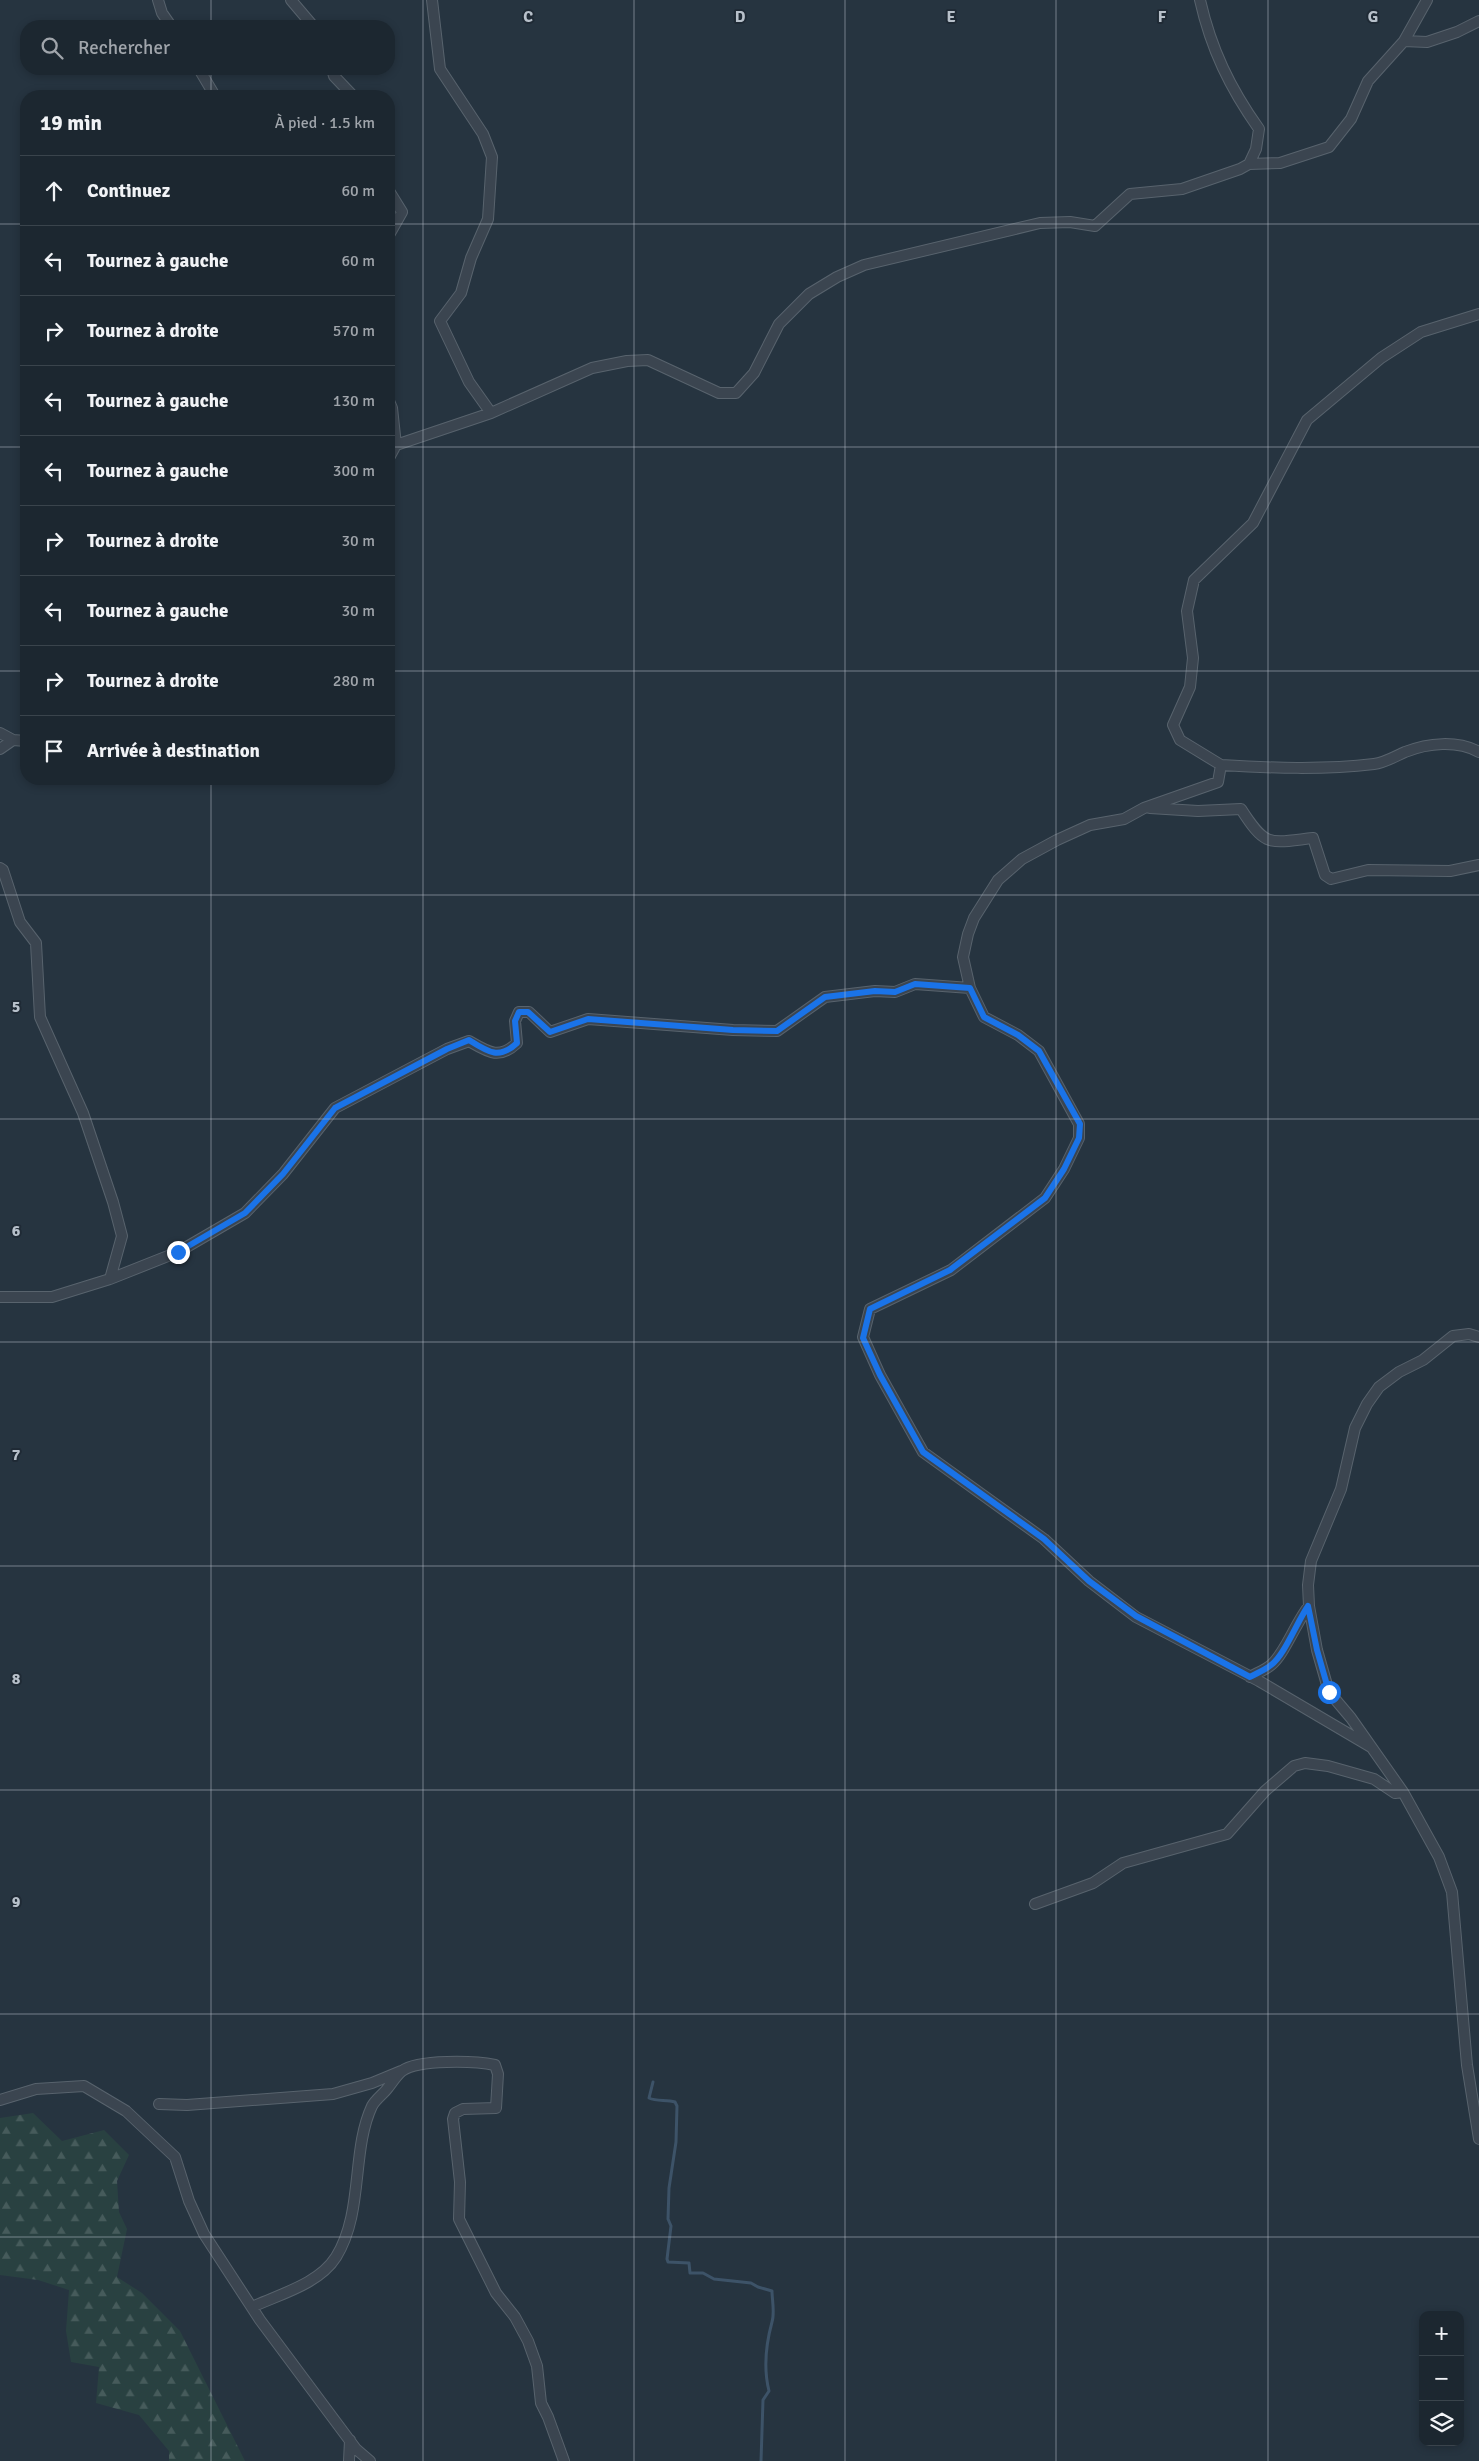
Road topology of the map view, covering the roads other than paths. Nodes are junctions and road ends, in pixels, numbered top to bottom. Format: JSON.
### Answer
{"nodes":[{"id":1,"x":158,"y":0,"type":"edge"},
{"id":2,"x":291,"y":0,"type":"edge"},
{"id":3,"x":432,"y":0,"type":"edge"},
{"id":4,"x":1200,"y":0,"type":"edge"},
{"id":5,"x":1427,"y":0,"type":"edge"},
{"id":6,"x":167,"y":20,"type":"edge"},
{"id":7,"x":308,"y":20,"type":"edge"},
{"id":8,"x":1479,"y":21,"type":"edge"},
{"id":9,"x":1404,"y":41,"type":"junction"},
{"id":10,"x":203,"y":75,"type":"edge"},
{"id":11,"x":334,"y":75,"type":"edge"},
{"id":12,"x":212,"y":90,"type":"edge"},
{"id":13,"x":347,"y":90,"type":"edge"},
{"id":14,"x":1249,"y":164,"type":"junction"},
{"id":15,"x":395,"y":201,"type":"edge"},
{"id":16,"x":395,"y":225,"type":"edge"},
{"id":17,"x":1479,"y":314,"type":"edge"},
{"id":18,"x":491,"y":412,"type":"junction"},
{"id":19,"x":395,"y":436,"type":"edge"},
{"id":20,"x":396,"y":445,"type":"joint"},
{"id":21,"x":0,"y":733,"type":"edge"},
{"id":22,"x":13,"y":740,"type":"junction"},
{"id":23,"x":20,"y":741,"type":"edge"},
{"id":24,"x":0,"y":749,"type":"edge"},
{"id":25,"x":1479,"y":752,"type":"edge"},
{"id":26,"x":1221,"y":765,"type":"junction"},
{"id":27,"x":1144,"y":808,"type":"junction"},
{"id":28,"x":1479,"y":865,"type":"edge"},
{"id":29,"x":0,"y":868,"type":"edge"},
{"id":30,"x":970,"y":988,"type":"junction"},
{"id":31,"x":110,"y":1279,"type":"junction"},
{"id":32,"x":0,"y":1297,"type":"edge"},
{"id":33,"x":1479,"y":1337,"type":"edge"},
{"id":34,"x":1308,"y":1606,"type":"junction"},
{"id":35,"x":1250,"y":1677,"type":"junction"},
{"id":36,"x":1371,"y":1747,"type":"junction"},
{"id":37,"x":1403,"y":1792,"type":"junction"},
{"id":38,"x":1035,"y":1904,"type":"dead end"},
{"id":39,"x":402,"y":2071,"type":"junction"},
{"id":40,"x":0,"y":2100,"type":"edge"},
{"id":41,"x":159,"y":2104,"type":"dead end"},
{"id":42,"x":1479,"y":2139,"type":"edge"},
{"id":43,"x":252,"y":2307,"type":"junction"},
{"id":44,"x":350,"y":2440,"type":"junction"},
{"id":45,"x":349,"y":2461,"type":"edge"},
{"id":46,"x":370,"y":2461,"type":"edge"},
{"id":47,"x":564,"y":2461,"type":"edge"}],
"edges":[{"from":1,"to":6,"type":"street"},
{"from":2,"to":7,"type":"street"},
{"from":3,"to":18,"type":"street"},
{"from":4,"to":14,"type":"street"},
{"from":5,"to":9,"type":"street"},
{"from":8,"to":9,"type":"street"},
{"from":9,"to":14,"type":"street"},
{"from":10,"to":12,"type":"street"},
{"from":11,"to":13,"type":"street"},
{"from":14,"to":18,"type":"street"},
{"from":15,"to":16,"type":"street"},
{"from":17,"to":26,"type":"street"},
{"from":18,"to":20,"type":"street"},
{"from":19,"to":20,"type":"street"},
{"from":21,"to":22,"type":"street"},
{"from":22,"to":23,"type":"street"},
{"from":22,"to":24,"type":"street"},
{"from":25,"to":26,"type":"street"},
{"from":26,"to":27,"type":"street"},
{"from":27,"to":28,"type":"street"},
{"from":27,"to":30,"type":"street"},
{"from":29,"to":31,"type":"street"},
{"from":30,"to":31,"type":"street"},
{"from":30,"to":35,"type":"street"},
{"from":31,"to":32,"type":"street"},
{"from":33,"to":34,"type":"street"},
{"from":34,"to":35,"type":"street"},
{"from":34,"to":36,"type":"street"},
{"from":35,"to":36,"type":"street"},
{"from":36,"to":37,"type":"street"},
{"from":37,"to":38,"type":"street"},
{"from":37,"to":42,"type":"street"},
{"from":39,"to":41,"type":"street"},
{"from":39,"to":43,"type":"street"},
{"from":39,"to":47,"type":"street"},
{"from":40,"to":43,"type":"street"},
{"from":43,"to":44,"type":"street"},
{"from":44,"to":45,"type":"street"},
{"from":44,"to":46,"type":"street"}]}
